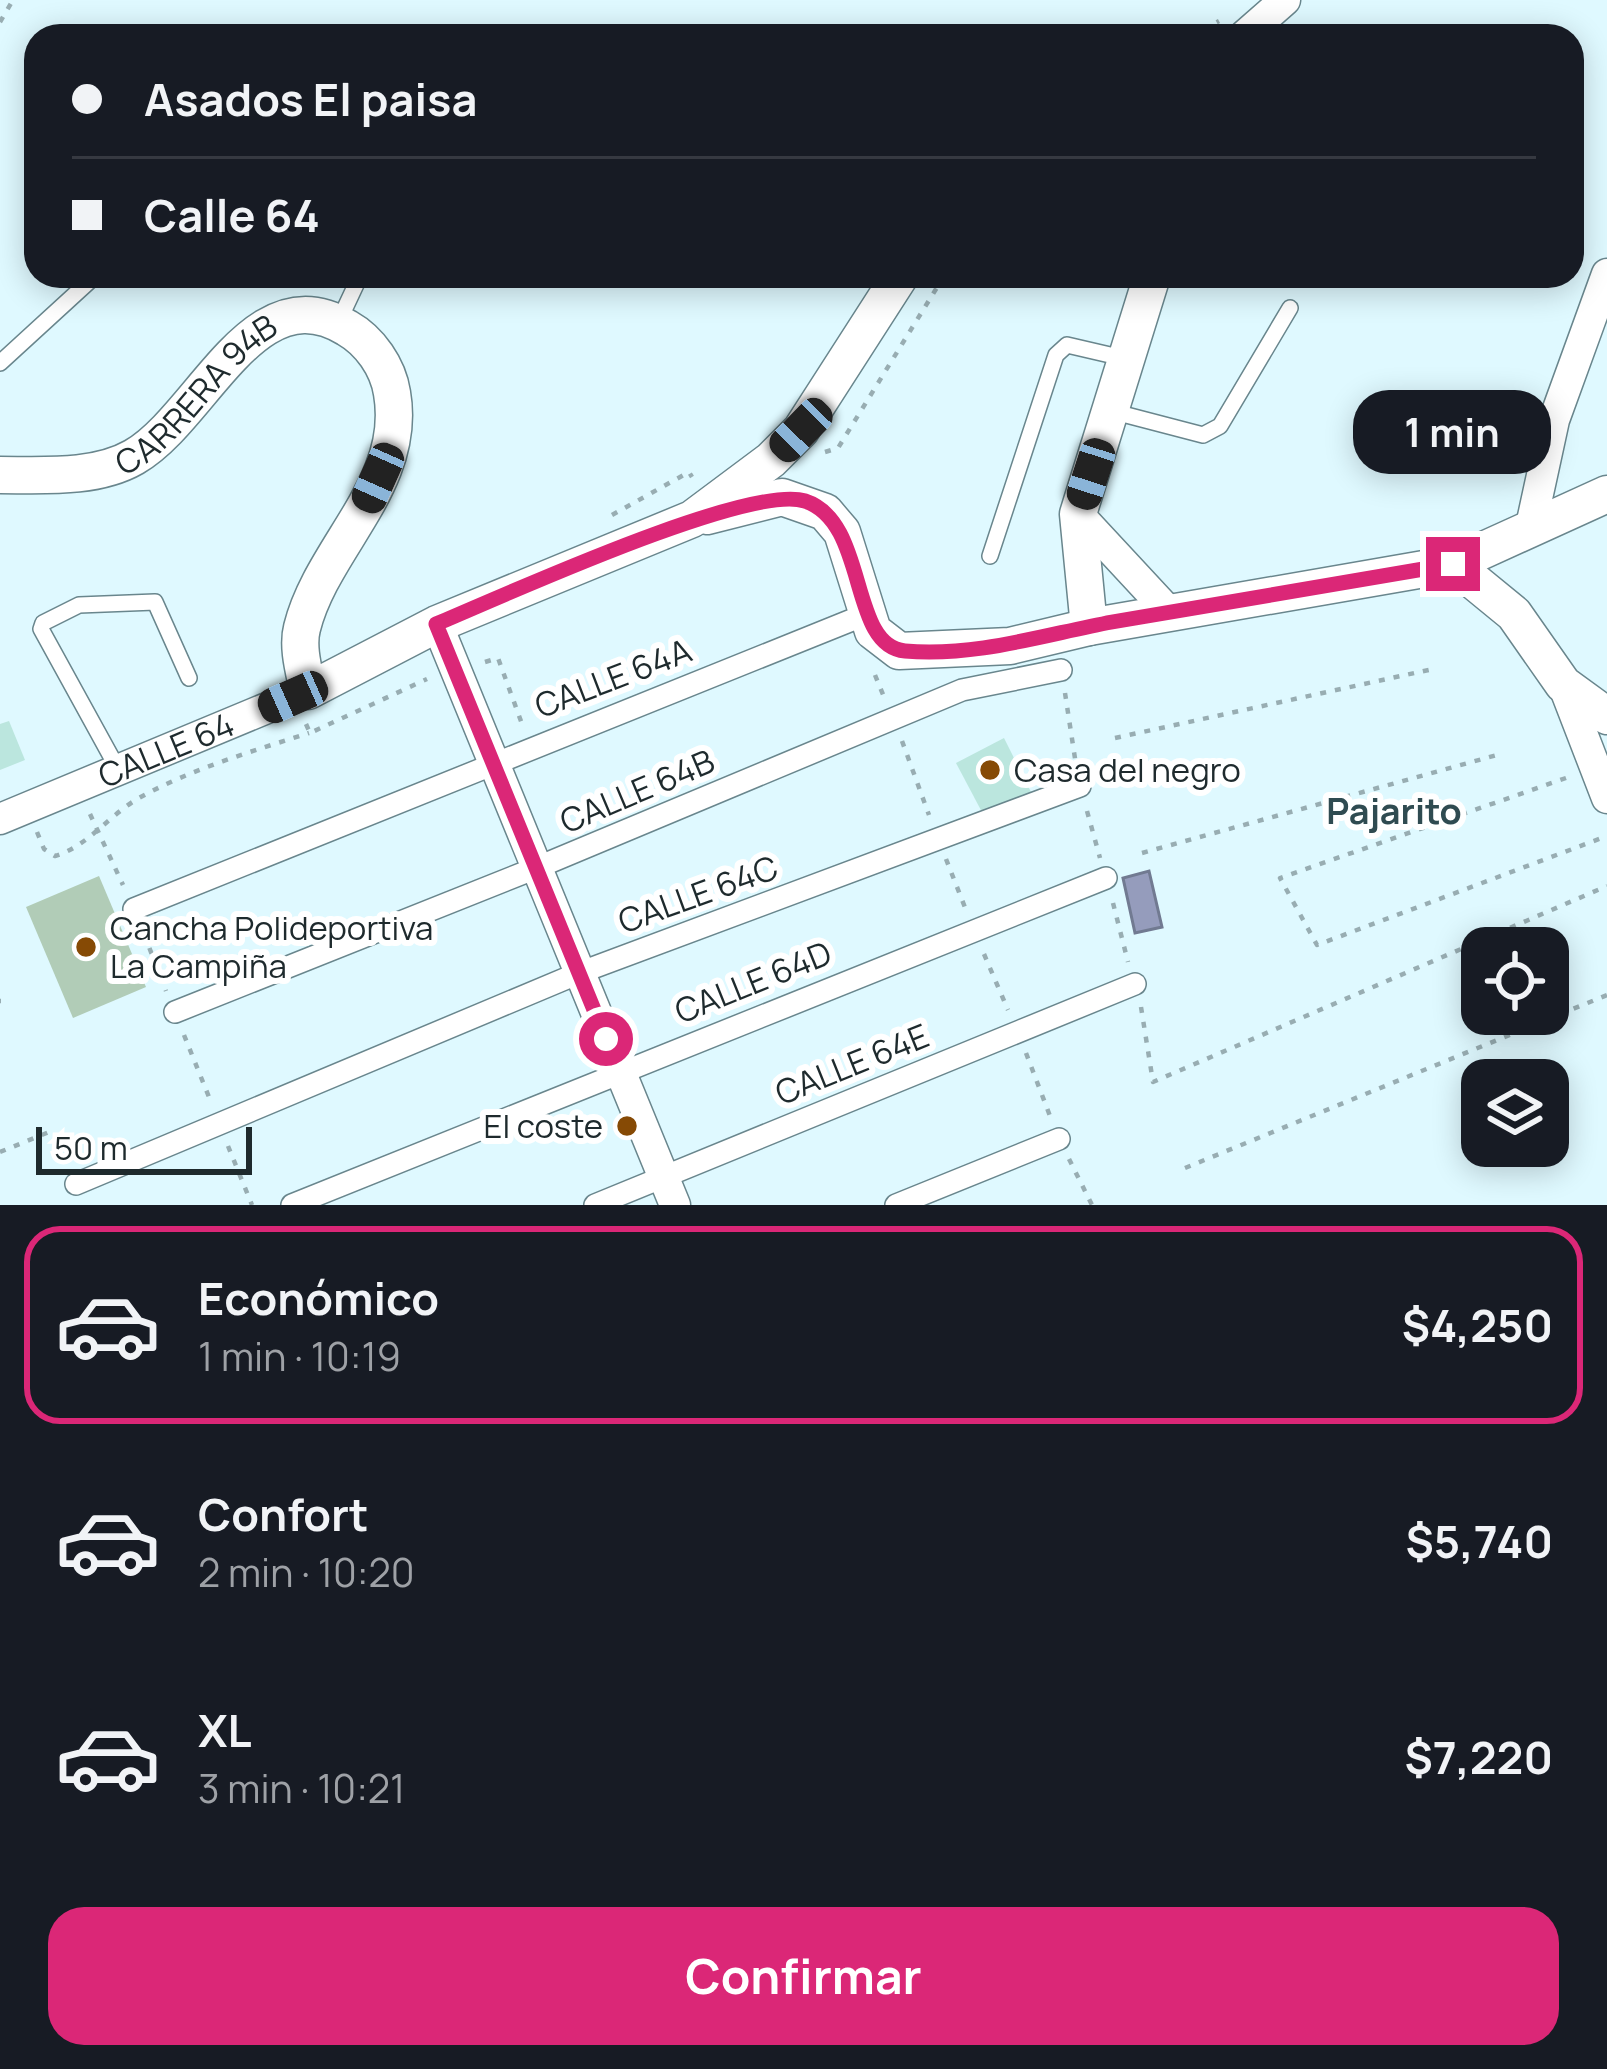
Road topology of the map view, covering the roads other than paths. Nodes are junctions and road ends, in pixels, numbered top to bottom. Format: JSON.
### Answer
{"nodes":[{"id":1,"x":1285,"y":0,"type":"edge"},
{"id":2,"x":1260,"y":24,"type":"edge"},
{"id":3,"x":1607,"y":274,"type":"edge"},
{"id":4,"x":82,"y":288,"type":"edge"},
{"id":5,"x":354,"y":288,"type":"edge"},
{"id":6,"x":892,"y":288,"type":"edge"},
{"id":7,"x":1148,"y":288,"type":"edge"},
{"id":8,"x":1290,"y":308,"type":"dead end"},
{"id":9,"x":338,"y":323,"type":"junction"},
{"id":10,"x":1126,"y":359,"type":"junction"},
{"id":11,"x":0,"y":363,"type":"edge"},
{"id":12,"x":1111,"y":411,"type":"junction"},
{"id":13,"x":0,"y":475,"type":"edge"},
{"id":14,"x":1607,"y":494,"type":"edge"},
{"id":15,"x":695,"y":502,"type":"junction"},
{"id":16,"x":1078,"y":514,"type":"junction"},
{"id":17,"x":1531,"y":526,"type":"junction"},
{"id":18,"x":990,"y":556,"type":"dead end"},
{"id":19,"x":1453,"y":564,"type":"junction"},
{"id":20,"x":1168,"y":612,"type":"junction"},
{"id":21,"x":852,"y":620,"type":"dead end"},
{"id":22,"x":436,"y":624,"type":"junction"},
{"id":23,"x":1089,"y":626,"type":"junction"},
{"id":24,"x":1061,"y":670,"type":"dead end"},
{"id":25,"x":189,"y":678,"type":"dead end"},
{"id":26,"x":1563,"y":684,"type":"junction"},
{"id":27,"x":308,"y":691,"type":"junction"},
{"id":28,"x":1607,"y":716,"type":"edge"},
{"id":29,"x":492,"y":761,"type":"junction"},
{"id":30,"x":119,"y":771,"type":"junction"},
{"id":31,"x":1080,"y":786,"type":"dead end"},
{"id":32,"x":1607,"y":798,"type":"edge"},
{"id":33,"x":9,"y":827,"type":"edge"},
{"id":34,"x":536,"y":868,"type":"junction"},
{"id":35,"x":1106,"y":878,"type":"dead end"},
{"id":36,"x":134,"y":909,"type":"dead end"},
{"id":37,"x":579,"y":974,"type":"junction"},
{"id":38,"x":1135,"y":984,"type":"dead end"},
{"id":39,"x":175,"y":1012,"type":"dead end"},
{"id":40,"x":620,"y":1072,"type":"junction"},
{"id":41,"x":1059,"y":1139,"type":"dead end"},
{"id":42,"x":76,"y":1184,"type":"dead end"},
{"id":43,"x":669,"y":1191,"type":"edge"},
{"id":44,"x":292,"y":1205,"type":"edge"},
{"id":45,"x":595,"y":1205,"type":"edge"},
{"id":46,"x":896,"y":1205,"type":"edge"}],
"edges":[{"from":1,"to":2,"type":"street"},
{"from":3,"to":17,"type":"street"},
{"from":4,"to":11,"type":"lane"},
{"from":5,"to":9,"type":"lane"},
{"from":6,"to":15,"type":"street","name":"CALLE 64"},
{"from":7,"to":10,"type":"street"},
{"from":8,"to":12,"type":"lane"},
{"from":9,"to":13,"type":"street","name":"CARRERA 94B"},
{"from":9,"to":27,"type":"street"},
{"from":10,"to":12,"type":"street"},
{"from":10,"to":18,"type":"lane"},
{"from":12,"to":16,"type":"street"},
{"from":14,"to":17,"type":"street"},
{"from":15,"to":22,"type":"street","name":"CALLE 64"},
{"from":15,"to":23,"type":"street"},
{"from":16,"to":20,"type":"street"},
{"from":16,"to":23,"type":"street"},
{"from":17,"to":19,"type":"street"},
{"from":19,"to":20,"type":"street"},
{"from":19,"to":26,"type":"street"},
{"from":20,"to":23,"type":"street"},
{"from":21,"to":29,"type":"street","name":"CALLE 64A"},
{"from":22,"to":27,"type":"street","name":"CALLE 64"},
{"from":22,"to":29,"type":"street"},
{"from":24,"to":34,"type":"street","name":"CALLE 64B"},
{"from":25,"to":30,"type":"lane"},
{"from":26,"to":28,"type":"street"},
{"from":26,"to":32,"type":"street"},
{"from":27,"to":30,"type":"street","name":"CALLE 64"},
{"from":29,"to":34,"type":"street"},
{"from":29,"to":36,"type":"street","name":"CALLE 64A"},
{"from":30,"to":33,"type":"street","name":"CALLE 64"},
{"from":31,"to":37,"type":"street","name":"CALLE 64C"},
{"from":34,"to":37,"type":"street"},
{"from":34,"to":39,"type":"street","name":"CALLE 64B"},
{"from":35,"to":40,"type":"street","name":"CALLE 64D"},
{"from":37,"to":40,"type":"street"},
{"from":37,"to":42,"type":"street","name":"CALLE 64C"},
{"from":38,"to":43,"type":"street","name":"CALLE 64E"},
{"from":40,"to":43,"type":"street"},
{"from":40,"to":44,"type":"street","name":"CALLE 64D"},
{"from":41,"to":46,"type":"street"},
{"from":43,"to":45,"type":"street","name":"CALLE 64E"}]}
